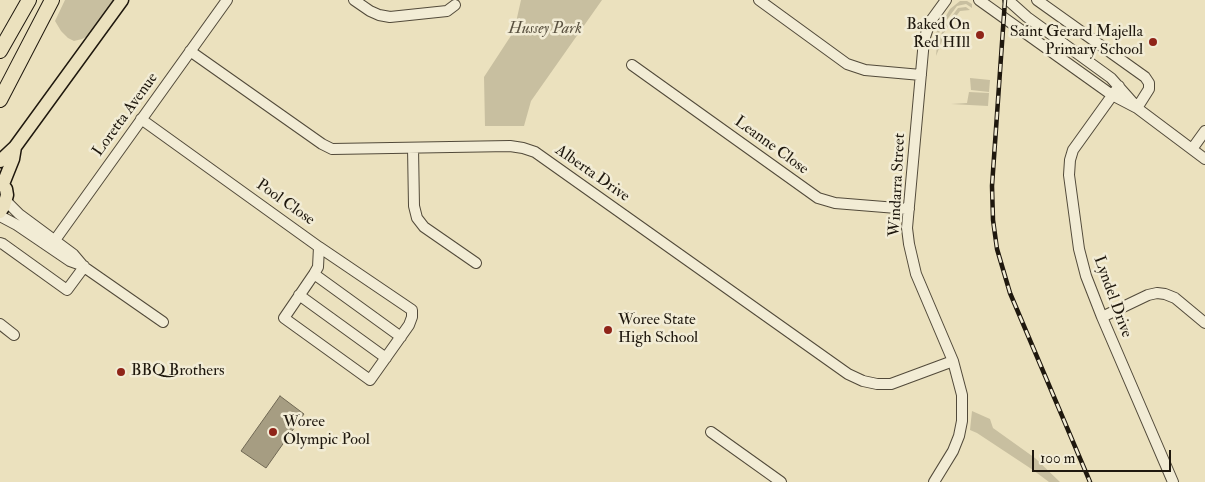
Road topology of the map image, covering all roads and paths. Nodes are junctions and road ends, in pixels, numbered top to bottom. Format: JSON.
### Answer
{"nodes":[{"id":1,"x":29,"y":0,"type":"edge"},
{"id":2,"x":52,"y":0,"type":"edge"},
{"id":3,"x":122,"y":0,"type":"edge"},
{"id":4,"x":227,"y":0,"type":"edge"},
{"id":5,"x":354,"y":0,"type":"edge"},
{"id":6,"x":759,"y":0,"type":"edge"},
{"id":7,"x":946,"y":0,"type":"edge"},
{"id":8,"x":979,"y":0,"type":"edge"},
{"id":9,"x":1008,"y":0,"type":"edge"},
{"id":10,"x":1037,"y":0,"type":"edge"},
{"id":11,"x":455,"y":5,"type":"dead end"},
{"id":12,"x":0,"y":51,"type":"edge"},
{"id":13,"x":190,"y":51,"type":"junction"},
{"id":14,"x":632,"y":65,"type":"dead end"},
{"id":15,"x":921,"y":75,"type":"junction"},
{"id":16,"x":1119,"y":86,"type":"junction"},
{"id":17,"x":1112,"y":95,"type":"junction"},
{"id":18,"x":0,"y":100,"type":"edge"},
{"id":19,"x":1137,"y":108,"type":"junction"},
{"id":20,"x":142,"y":120,"type":"junction"},
{"id":21,"x":1205,"y":131,"type":"edge"},
{"id":22,"x":15,"y":147,"type":"junction"},
{"id":23,"x":414,"y":148,"type":"junction"},
{"id":24,"x":1192,"y":149,"type":"junction"},
{"id":25,"x":1205,"y":159,"type":"edge"},
{"id":26,"x":0,"y":161,"type":"edge"},
{"id":27,"x":1,"y":183,"type":"edge"},
{"id":28,"x":3,"y":206,"type":"edge"},
{"id":29,"x":909,"y":208,"type":"junction"},
{"id":30,"x":0,"y":216,"type":"edge"},
{"id":31,"x":0,"y":243,"type":"edge"},
{"id":32,"x":52,"y":244,"type":"junction"},
{"id":33,"x":319,"y":247,"type":"junction"},
{"id":34,"x":476,"y":263,"type":"dead end"},
{"id":35,"x":84,"y":266,"type":"junction"},
{"id":36,"x":314,"y":274,"type":"junction"},
{"id":37,"x":299,"y":295,"type":"junction"},
{"id":38,"x":1102,"y":317,"type":"junction"},
{"id":39,"x":163,"y":322,"type":"dead end"},
{"id":40,"x":1205,"y":323,"type":"edge"},
{"id":41,"x":0,"y":324,"type":"edge"},
{"id":42,"x":14,"y":334,"type":"dead end"},
{"id":43,"x":401,"y":337,"type":"junction"},
{"id":44,"x":386,"y":358,"type":"junction"},
{"id":45,"x":952,"y":361,"type":"junction"},
{"id":46,"x":711,"y":432,"type":"dead end"},
{"id":47,"x":780,"y":482,"type":"edge"},
{"id":48,"x":934,"y":482,"type":"edge"},
{"id":49,"x":1173,"y":482,"type":"edge"}],
"edges":[{"from":1,"to":12,"type":"highway"},
{"from":2,"to":18,"type":"highway"},
{"from":3,"to":22,"type":"main road"},
{"from":4,"to":13,"type":"street","name":"Loretta Avenue"},
{"from":5,"to":11,"type":"street"},
{"from":6,"to":15,"type":"street"},
{"from":7,"to":15,"type":"street","name":"Windarra Street"},
{"from":8,"to":17,"type":"street"},
{"from":9,"to":16,"type":"street"},
{"from":10,"to":19,"type":"street"},
{"from":13,"to":20,"type":"street","name":"Loretta Avenue"},
{"from":13,"to":23,"type":"street","name":"Alberta Drive"},
{"from":14,"to":29,"type":"street","name":"Leanne Close"},
{"from":15,"to":29,"type":"street","name":"Windarra Street"},
{"from":16,"to":17,"type":"street","name":"Lyndel Drive"},
{"from":16,"to":19,"type":"street"},
{"from":17,"to":19,"type":"street"},
{"from":17,"to":38,"type":"street","name":"Lyndel Drive"},
{"from":19,"to":24,"type":"street"},
{"from":20,"to":32,"type":"street","name":"Loretta Avenue"},
{"from":20,"to":33,"type":"street","name":"Pool Close"},
{"from":21,"to":24,"type":"street"},
{"from":22,"to":26,"type":"main road"},
{"from":22,"to":27,"type":"main road"},
{"from":23,"to":34,"type":"street"},
{"from":23,"to":45,"type":"street","name":"Alberta Drive"},
{"from":24,"to":25,"type":"street"},
{"from":27,"to":28,"type":"main road"},
{"from":28,"to":32,"type":"street"},
{"from":29,"to":45,"type":"street","name":"Windarra Street"},
{"from":30,"to":32,"type":"street"},
{"from":31,"to":35,"type":"street"},
{"from":32,"to":35,"type":"street"},
{"from":33,"to":36,"type":"street"},
{"from":33,"to":43,"type":"street","name":"Pool Close"},
{"from":35,"to":39,"type":"street"},
{"from":36,"to":37,"type":"street"},
{"from":36,"to":43,"type":"street"},
{"from":37,"to":44,"type":"street"},
{"from":37,"to":44,"type":"street"},
{"from":38,"to":40,"type":"street"},
{"from":38,"to":49,"type":"street","name":"Lyndel Drive"},
{"from":41,"to":42,"type":"street"},
{"from":43,"to":44,"type":"street"},
{"from":45,"to":48,"type":"street","name":"Windarra Street"},
{"from":46,"to":47,"type":"street"}]}
